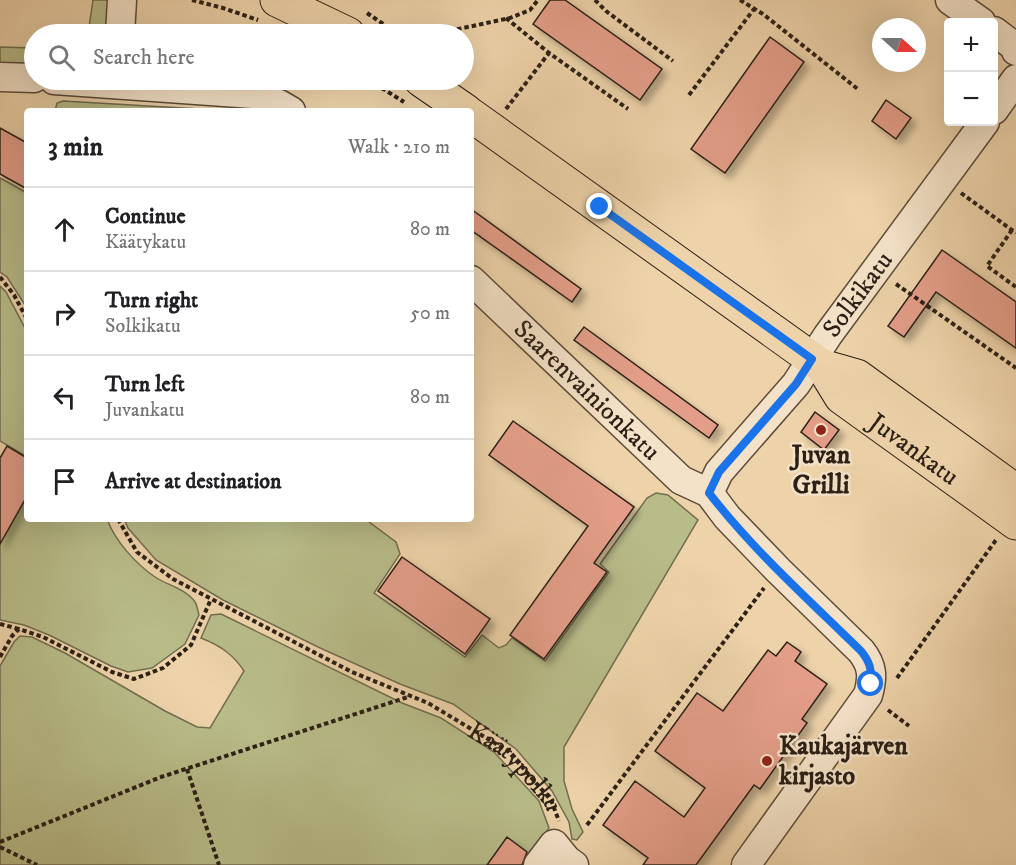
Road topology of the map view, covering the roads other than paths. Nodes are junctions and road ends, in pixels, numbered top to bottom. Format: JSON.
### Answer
{"nodes":[{"id":1,"x":122,"y":0,"type":"edge"},
{"id":2,"x":950,"y":0,"type":"edge"},
{"id":3,"x":269,"y":11,"type":"edge"},
{"id":4,"x":975,"y":18,"type":"edge"},
{"id":5,"x":356,"y":23,"type":"edge"},
{"id":6,"x":121,"y":24,"type":"edge"},
{"id":7,"x":998,"y":35,"type":"edge"},
{"id":8,"x":1016,"y":51,"type":"edge"},
{"id":9,"x":0,"y":77,"type":"edge"},
{"id":10,"x":24,"y":78,"type":"edge"},
{"id":11,"x":1016,"y":79,"type":"edge"},
{"id":12,"x":258,"y":90,"type":"edge"},
{"id":13,"x":414,"y":92,"type":"edge"},
{"id":14,"x":998,"y":103,"type":"edge"},
{"id":15,"x":286,"y":108,"type":"edge"},
{"id":16,"x":458,"y":108,"type":"edge"},
{"id":17,"x":474,"y":117,"type":"edge"},
{"id":18,"x":982,"y":126,"type":"edge"},
{"id":19,"x":474,"y":283,"type":"edge"},
{"id":20,"x":817,"y":362,"type":"junction"},
{"id":21,"x":1016,"y":491,"type":"edge"},
{"id":22,"x":709,"y":493,"type":"junction"},
{"id":23,"x":1016,"y":523,"type":"edge"},
{"id":24,"x":546,"y":854,"type":"edge"},
{"id":25,"x":574,"y":865,"type":"edge"},
{"id":26,"x":746,"y":865,"type":"edge"}],
"edges":[{"from":1,"to":6,"type":"street"},
{"from":2,"to":4,"type":"street"},
{"from":3,"to":5,"type":"main road"},
{"from":7,"to":8,"type":"street"},
{"from":9,"to":10,"type":"street"},
{"from":11,"to":14,"type":"street"},
{"from":12,"to":15,"type":"street"},
{"from":13,"to":16,"type":"main road"},
{"from":17,"to":20,"type":"main road","name":"Juvankatu"},
{"from":18,"to":20,"type":"street","name":"Solkikatu"},
{"from":19,"to":22,"type":"street","name":"Saarenvainionkatu"},
{"from":20,"to":21,"type":"main road","name":"Juvankatu"},
{"from":20,"to":22,"type":"street","name":"Solkikatu"},
{"from":20,"to":23,"type":"main road","name":"Juvankatu"},
{"from":22,"to":26,"type":"street"},
{"from":24,"to":25,"type":"street","name":"Käätypolku"}]}
